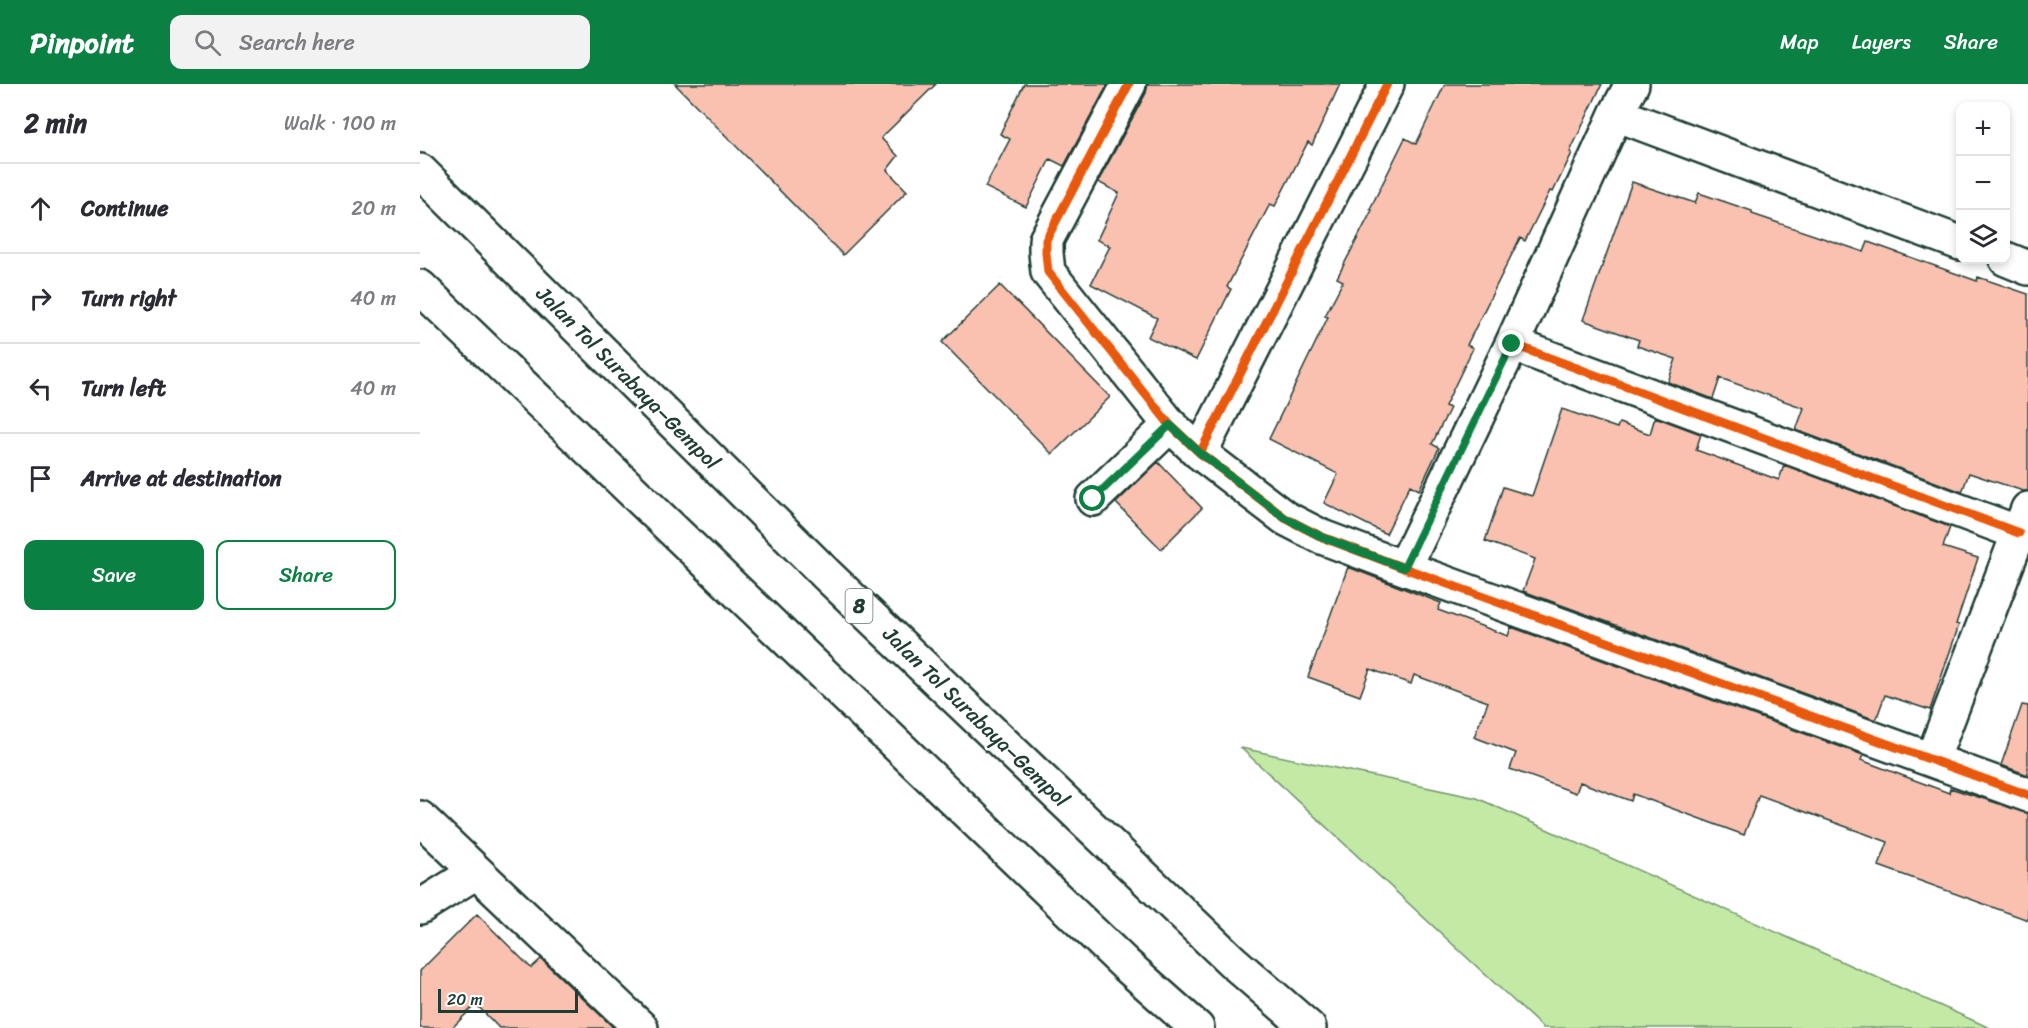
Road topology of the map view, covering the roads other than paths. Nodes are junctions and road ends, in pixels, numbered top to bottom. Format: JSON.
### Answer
{"nodes":[{"id":1,"x":1130,"y":84,"type":"edge"},
{"id":2,"x":1387,"y":84,"type":"edge"},
{"id":3,"x":1632,"y":84,"type":"edge"},
{"id":4,"x":1616,"y":114,"type":"junction"},
{"id":5,"x":420,"y":171,"type":"edge"},
{"id":6,"x":1956,"y":242,"type":"edge"},
{"id":7,"x":2010,"y":261,"type":"edge"},
{"id":8,"x":2028,"y":268,"type":"edge"},
{"id":9,"x":420,"y":287,"type":"edge"},
{"id":10,"x":1512,"y":344,"type":"junction"},
{"id":11,"x":1170,"y":425,"type":"junction"},
{"id":12,"x":1200,"y":453,"type":"junction"},
{"id":13,"x":1093,"y":499,"type":"dead end"},
{"id":14,"x":2024,"y":521,"type":"edge"},
{"id":15,"x":1404,"y":568,"type":"junction"},
{"id":16,"x":1932,"y":760,"type":"junction"},
{"id":17,"x":2028,"y":795,"type":"edge"},
{"id":18,"x":420,"y":818,"type":"edge"},
{"id":19,"x":476,"y":872,"type":"junction"},
{"id":20,"x":420,"y":906,"type":"edge"},
{"id":21,"x":641,"y":1028,"type":"edge"},
{"id":22,"x":1197,"y":1028,"type":"edge"},
{"id":23,"x":1309,"y":1028,"type":"edge"}],
"edges":[{"from":1,"to":11,"type":"main road"},
{"from":2,"to":12,"type":"main road"},
{"from":3,"to":4,"type":"main road"},
{"from":4,"to":6,"type":"main road"},
{"from":4,"to":10,"type":"main road"},
{"from":5,"to":23,"type":"main road","name":"Jalan Tol Surabaya–Gempol","number":"8"},
{"from":7,"to":8,"type":"main road"},
{"from":9,"to":22,"type":"main road"},
{"from":10,"to":14,"type":"main road"},
{"from":10,"to":15,"type":"main road"},
{"from":11,"to":12,"type":"main road"},
{"from":11,"to":13,"type":"main road"},
{"from":12,"to":15,"type":"main road"},
{"from":14,"to":16,"type":"main road"},
{"from":15,"to":16,"type":"main road"},
{"from":16,"to":17,"type":"main road"},
{"from":18,"to":19,"type":"main road"},
{"from":19,"to":20,"type":"main road"},
{"from":19,"to":21,"type":"main road"}]}
